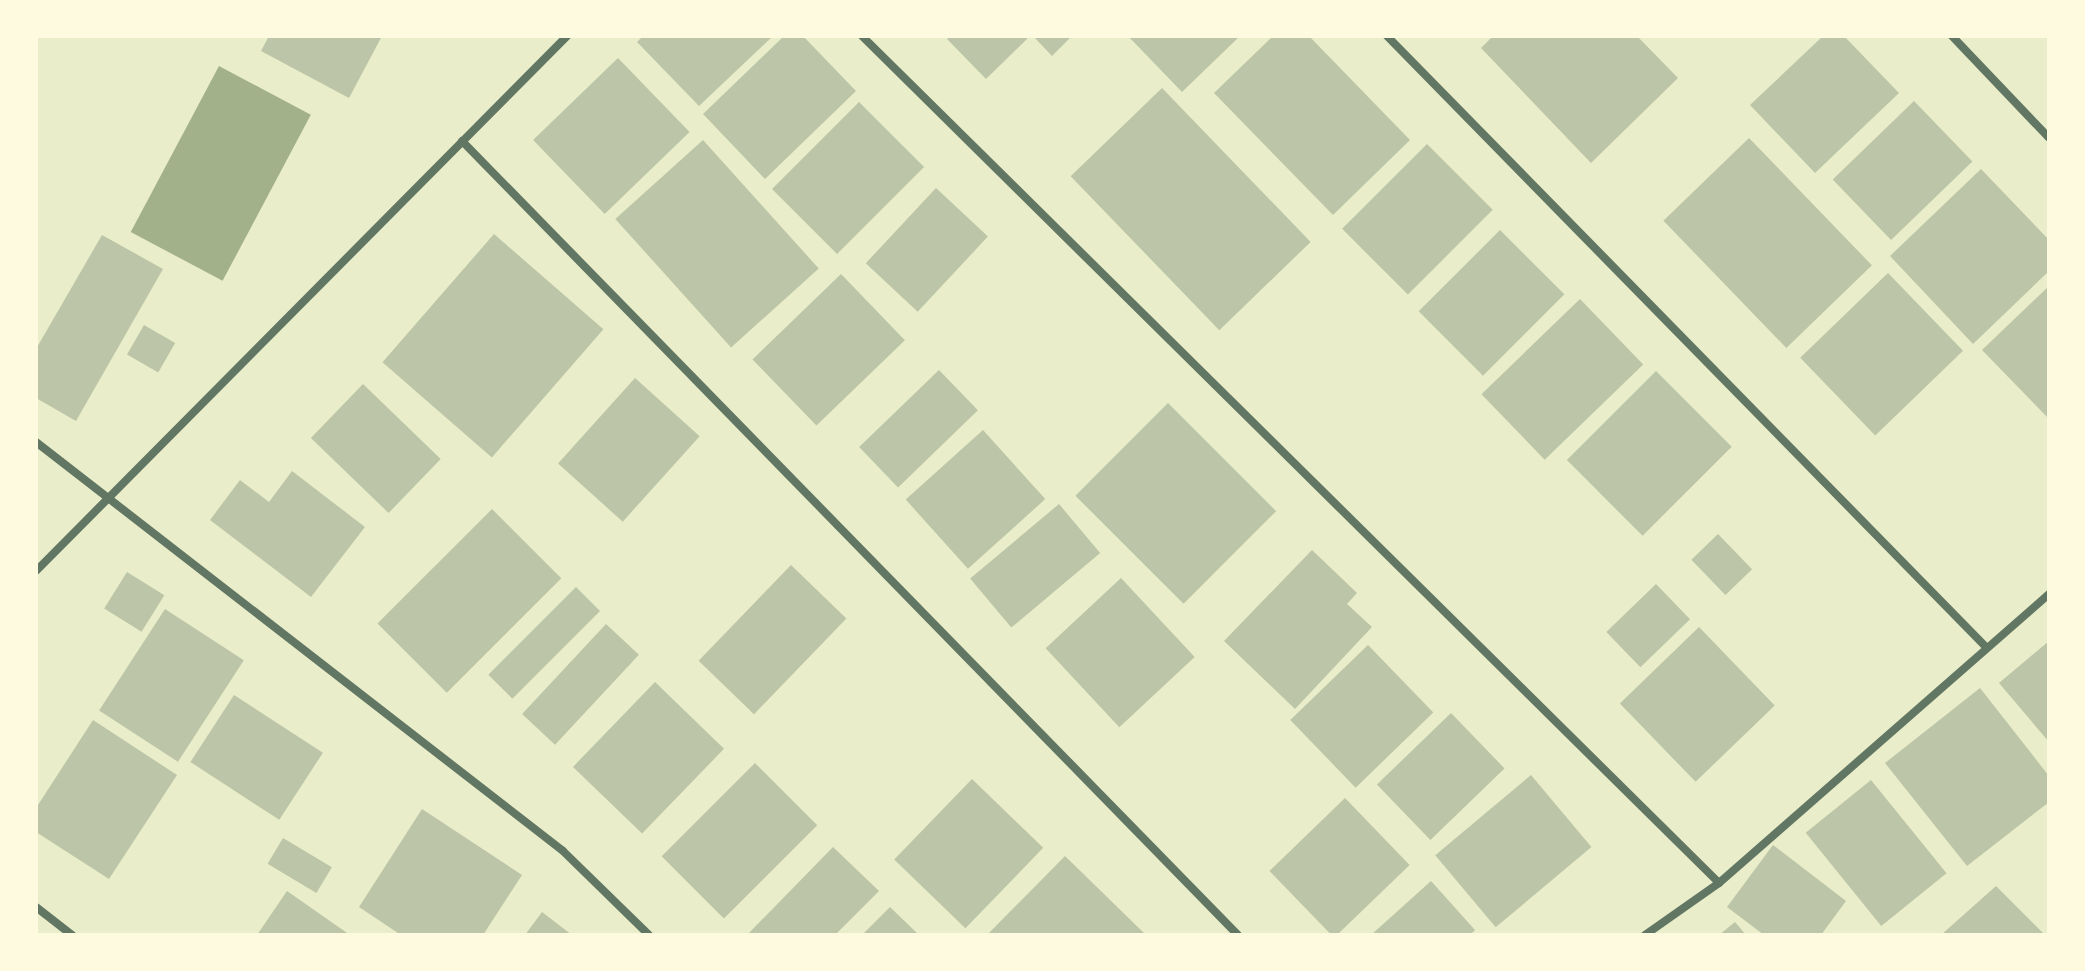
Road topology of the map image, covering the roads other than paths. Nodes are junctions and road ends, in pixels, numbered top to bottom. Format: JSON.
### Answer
{"nodes":[{"id":1,"x":567,"y":36,"type":"edge"},
{"id":2,"x":862,"y":36,"type":"edge"},
{"id":3,"x":1387,"y":36,"type":"edge"},
{"id":4,"x":1952,"y":36,"type":"edge"},
{"id":5,"x":2049,"y":138,"type":"edge"},
{"id":6,"x":462,"y":141,"type":"junction"},
{"id":7,"x":36,"y":442,"type":"edge"},
{"id":8,"x":106,"y":497,"type":"junction"},
{"id":9,"x":36,"y":571,"type":"edge"},
{"id":10,"x":2049,"y":594,"type":"edge"},
{"id":11,"x":1986,"y":647,"type":"junction"},
{"id":12,"x":1719,"y":883,"type":"junction"},
{"id":13,"x":36,"y":907,"type":"edge"},
{"id":14,"x":72,"y":935,"type":"edge"},
{"id":15,"x":649,"y":935,"type":"edge"},
{"id":16,"x":1238,"y":935,"type":"edge"},
{"id":17,"x":1645,"y":935,"type":"edge"}],
"edges":[{"from":1,"to":6,"type":"street"},
{"from":2,"to":12,"type":"street"},
{"from":3,"to":11,"type":"street"},
{"from":4,"to":5,"type":"street"},
{"from":6,"to":8,"type":"street"},
{"from":6,"to":16,"type":"street"},
{"from":7,"to":8,"type":"street"},
{"from":8,"to":9,"type":"street"},
{"from":8,"to":15,"type":"street"},
{"from":10,"to":11,"type":"street"},
{"from":11,"to":12,"type":"street"},
{"from":12,"to":17,"type":"street"},
{"from":13,"to":14,"type":"street"}]}
